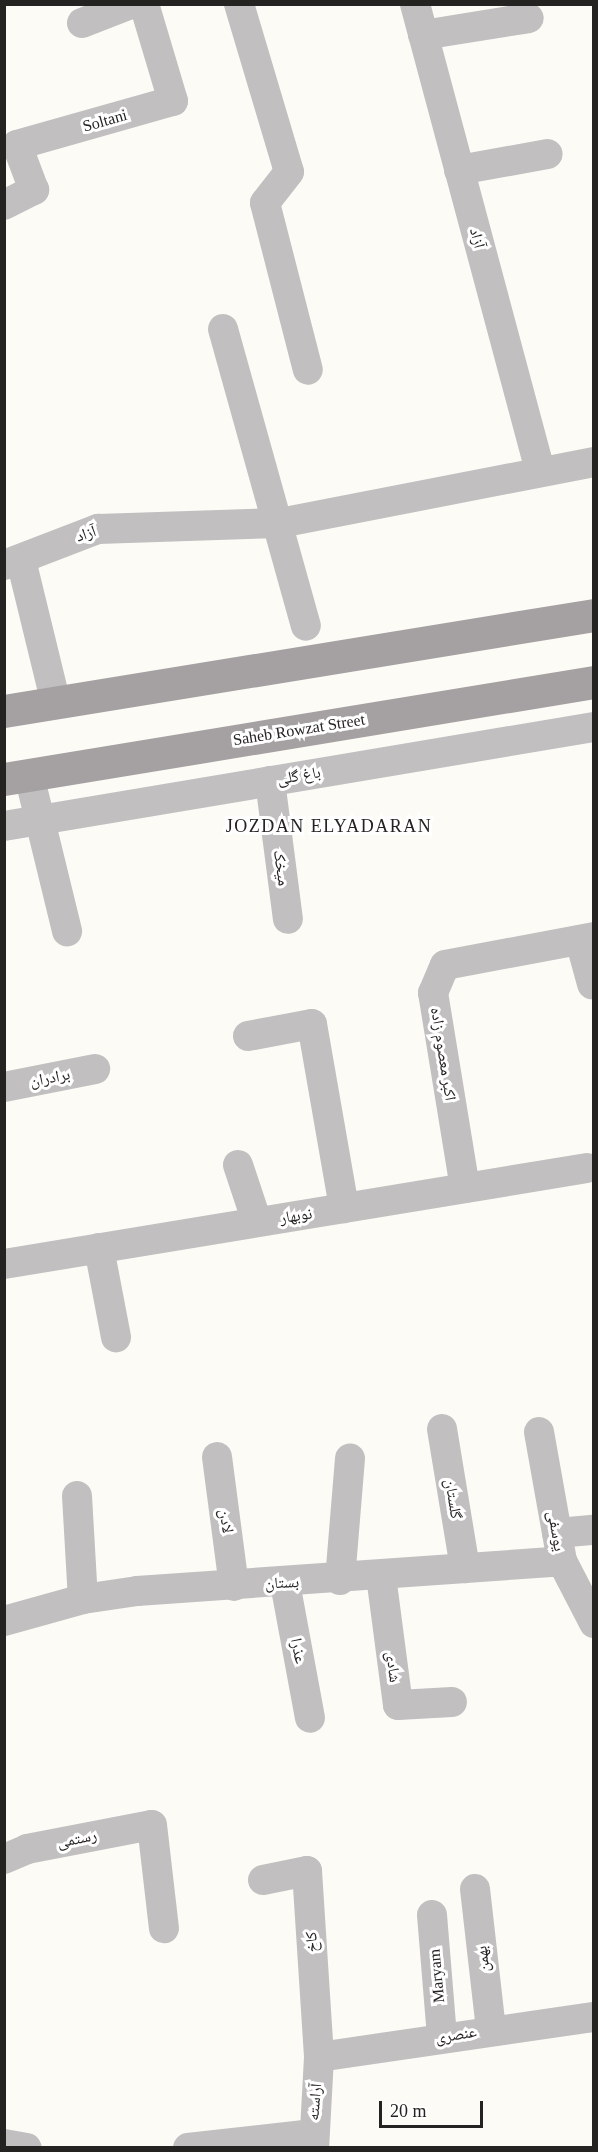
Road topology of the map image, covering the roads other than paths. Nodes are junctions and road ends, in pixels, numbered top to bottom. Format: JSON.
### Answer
{"nodes":[{"id":1,"x":131,"y":4,"type":"edge"},
{"id":2,"x":144,"y":4,"type":"edge"},
{"id":3,"x":239,"y":4,"type":"edge"},
{"id":4,"x":415,"y":4,"type":"edge"},
{"id":5,"x":529,"y":18,"type":"dead end"},
{"id":6,"x":82,"y":23,"type":"dead end"},
{"id":7,"x":423,"y":35,"type":"junction"},
{"id":8,"x":548,"y":154,"type":"dead end"},
{"id":9,"x":459,"y":170,"type":"junction"},
{"id":10,"x":4,"y":205,"type":"edge"},
{"id":11,"x":223,"y":329,"type":"dead end"},
{"id":12,"x":308,"y":370,"type":"dead end"},
{"id":13,"x":594,"y":462,"type":"edge"},
{"id":14,"x":540,"y":472,"type":"junction"},
{"id":15,"x":280,"y":522,"type":"junction"},
{"id":16,"x":13,"y":562,"type":"edge"},
{"id":17,"x":594,"y":615,"type":"edge"},
{"id":18,"x":306,"y":626,"type":"dead end"},
{"id":19,"x":594,"y":682,"type":"edge"},
{"id":20,"x":56,"y":704,"type":"junction"},
{"id":21,"x":4,"y":711,"type":"edge"},
{"id":22,"x":594,"y":727,"type":"edge"},
{"id":23,"x":16,"y":777,"type":"edge"},
{"id":24,"x":270,"y":781,"type":"junction"},
{"id":25,"x":39,"y":820,"type":"junction"},
{"id":26,"x":4,"y":826,"type":"edge"},
{"id":27,"x":288,"y":919,"type":"dead end"},
{"id":28,"x":67,"y":931,"type":"dead end"},
{"id":29,"x":587,"y":938,"type":"edge"},
{"id":30,"x":592,"y":984,"type":"edge"},
{"id":31,"x":248,"y":1036,"type":"dead end"},
{"id":32,"x":95,"y":1069,"type":"dead end"},
{"id":33,"x":4,"y":1087,"type":"edge"},
{"id":34,"x":238,"y":1166,"type":"dead end"},
{"id":35,"x":587,"y":1168,"type":"dead end"},
{"id":36,"x":465,"y":1188,"type":"junction"},
{"id":37,"x":344,"y":1208,"type":"junction"},
{"id":38,"x":257,"y":1222,"type":"junction"},
{"id":39,"x":99,"y":1248,"type":"junction"},
{"id":40,"x":4,"y":1264,"type":"edge"},
{"id":41,"x":116,"y":1337,"type":"dead end"},
{"id":42,"x":442,"y":1429,"type":"dead end"},
{"id":43,"x":539,"y":1432,"type":"dead end"},
{"id":44,"x":217,"y":1457,"type":"dead end"},
{"id":45,"x":350,"y":1458,"type":"dead end"},
{"id":46,"x":77,"y":1496,"type":"dead end"},
{"id":47,"x":594,"y":1530,"type":"edge"},
{"id":48,"x":559,"y":1547,"type":"junction"},
{"id":49,"x":465,"y":1568,"type":"junction"},
{"id":50,"x":381,"y":1576,"type":"junction"},
{"id":51,"x":340,"y":1580,"type":"junction"},
{"id":52,"x":285,"y":1583,"type":"junction"},
{"id":53,"x":234,"y":1586,"type":"junction"},
{"id":54,"x":83,"y":1599,"type":"junction"},
{"id":55,"x":4,"y":1621,"type":"edge"},
{"id":56,"x":594,"y":1623,"type":"edge"},
{"id":57,"x":452,"y":1702,"type":"dead end"},
{"id":58,"x":310,"y":1718,"type":"dead end"},
{"id":59,"x":4,"y":1859,"type":"edge"},
{"id":60,"x":263,"y":1880,"type":"dead end"},
{"id":61,"x":475,"y":1889,"type":"dead end"},
{"id":62,"x":432,"y":1915,"type":"dead end"},
{"id":63,"x":164,"y":1928,"type":"dead end"},
{"id":64,"x":594,"y":2017,"type":"edge"},
{"id":65,"x":491,"y":2029,"type":"junction"},
{"id":66,"x":442,"y":2037,"type":"junction"},
{"id":67,"x":319,"y":2057,"type":"junction"},
{"id":68,"x":313,"y":2141,"type":"edge"},
{"id":69,"x":4,"y":2144,"type":"edge"},
{"id":70,"x":27,"y":2148,"type":"edge"},
{"id":71,"x":188,"y":2148,"type":"edge"}],
"edges":[{"from":1,"to":6,"type":"street"},
{"from":2,"to":10,"type":"street","name":"Soltani"},
{"from":3,"to":12,"type":"street"},
{"from":4,"to":7,"type":"street","name":"آزاد"},
{"from":5,"to":7,"type":"street"},
{"from":7,"to":9,"type":"street","name":"آزاد"},
{"from":8,"to":9,"type":"street"},
{"from":9,"to":14,"type":"street","name":"آزاد"},
{"from":11,"to":15,"type":"street"},
{"from":13,"to":14,"type":"street","name":"آزاد"},
{"from":14,"to":15,"type":"street","name":"آزاد"},
{"from":15,"to":16,"type":"street","name":"آزاد"},
{"from":15,"to":18,"type":"street"},
{"from":16,"to":20,"type":"street"},
{"from":17,"to":20,"type":"street"},
{"from":19,"to":23,"type":"street","name":"Saheb Rowzat Street"},
{"from":20,"to":21,"type":"street"},
{"from":22,"to":24,"type":"street","name":"باغ گلی"},
{"from":23,"to":25,"type":"street"},
{"from":24,"to":25,"type":"street","name":"باغ گلی"},
{"from":24,"to":27,"type":"street","name":"میخک"},
{"from":25,"to":26,"type":"street","name":"باغ گلی"},
{"from":25,"to":28,"type":"street"},
{"from":29,"to":30,"type":"street"},
{"from":29,"to":36,"type":"street","name":"اکبر معصوم زاده"},
{"from":31,"to":37,"type":"street"},
{"from":32,"to":33,"type":"street","name":"برادران"},
{"from":34,"to":38,"type":"street"},
{"from":35,"to":36,"type":"street","name":"نوبهار"},
{"from":36,"to":37,"type":"street","name":"نوبهار"},
{"from":37,"to":38,"type":"street","name":"نوبهار"},
{"from":38,"to":39,"type":"street","name":"نوبهار"},
{"from":39,"to":40,"type":"street","name":"نوبهار"},
{"from":39,"to":41,"type":"street"},
{"from":42,"to":49,"type":"street","name":"گلستان"},
{"from":43,"to":48,"type":"street","name":"یوسفی"},
{"from":44,"to":53,"type":"street","name":"لادن"},
{"from":45,"to":51,"type":"street"},
{"from":46,"to":54,"type":"street"},
{"from":47,"to":48,"type":"street","name":"بستان"},
{"from":48,"to":49,"type":"street","name":"بستان"},
{"from":48,"to":56,"type":"street","name":"یوسفی"},
{"from":49,"to":50,"type":"street","name":"بستان"},
{"from":50,"to":51,"type":"street","name":"بستان"},
{"from":50,"to":57,"type":"street","name":"شادی"},
{"from":51,"to":52,"type":"street","name":"بستان"},
{"from":52,"to":53,"type":"street","name":"بستان"},
{"from":52,"to":58,"type":"street","name":"عذرا"},
{"from":53,"to":54,"type":"street","name":"بستان"},
{"from":54,"to":55,"type":"street","name":"بستان"},
{"from":59,"to":63,"type":"street","name":"رستمی"},
{"from":60,"to":67,"type":"street","name":"کاخ"},
{"from":61,"to":65,"type":"street","name":"بهمن"},
{"from":62,"to":66,"type":"street","name":"Maryam"},
{"from":64,"to":65,"type":"street","name":"عنصری"},
{"from":65,"to":66,"type":"street","name":"عنصری"},
{"from":66,"to":67,"type":"street","name":"عنصری"},
{"from":67,"to":68,"type":"street","name":"آراسته"},
{"from":68,"to":71,"type":"street"},
{"from":69,"to":70,"type":"street"}]}
